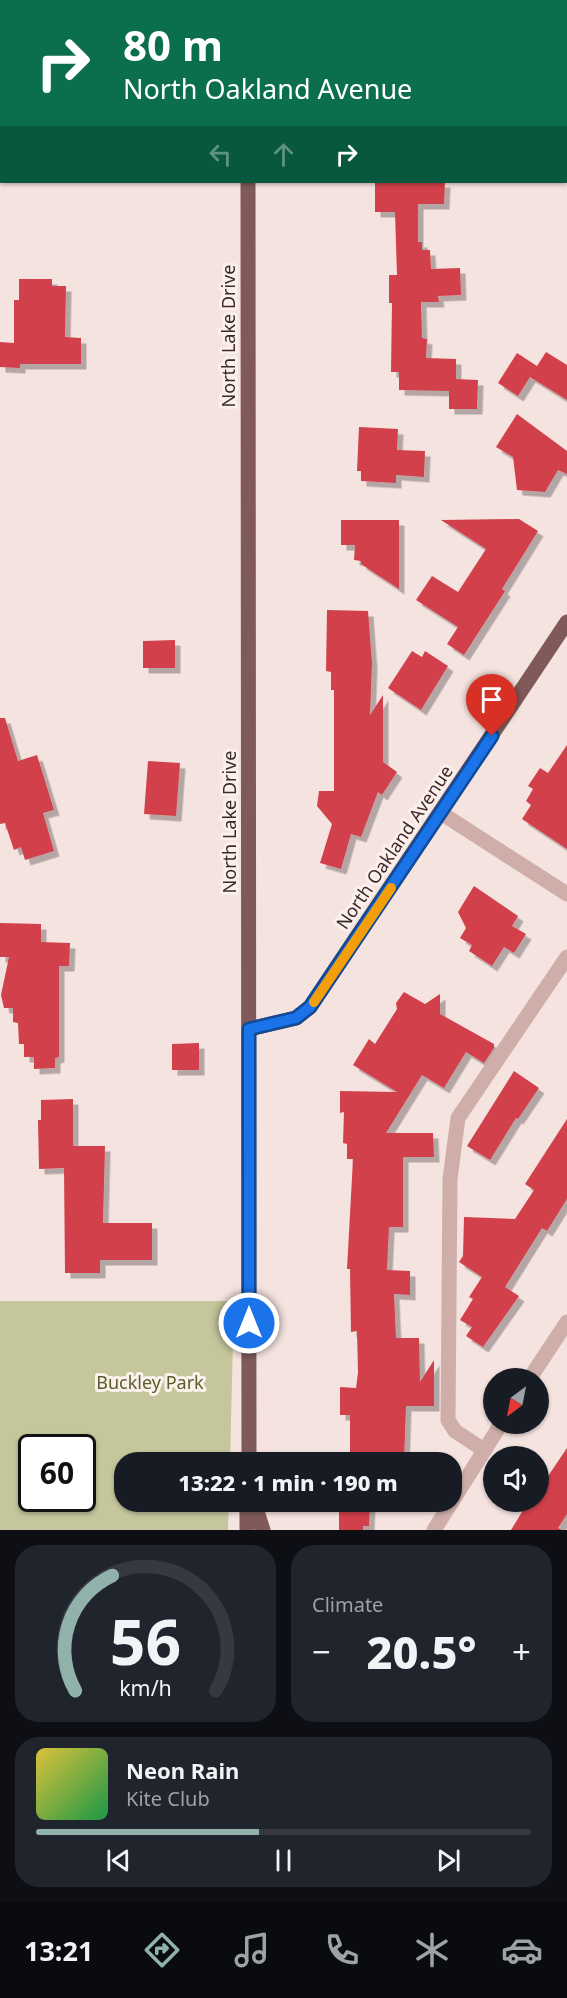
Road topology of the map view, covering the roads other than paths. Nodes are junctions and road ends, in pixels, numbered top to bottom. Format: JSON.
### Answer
{"nodes":[{"id":1,"x":248,"y":183,"type":"edge"},
{"id":2,"x":567,"y":622,"type":"edge"},
{"id":3,"x":441,"y":813,"type":"junction"},
{"id":4,"x":567,"y":894,"type":"edge"},
{"id":5,"x":567,"y":957,"type":"edge"},
{"id":6,"x":249,"y":1029,"type":"junction"},
{"id":7,"x":567,"y":1322,"type":"edge"},
{"id":8,"x":537,"y":1368,"type":"edge"},
{"id":9,"x":483,"y":1449,"type":"edge"},
{"id":10,"x":249,"y":1452,"type":"edge"},
{"id":11,"x":483,"y":1452,"type":"edge"},
{"id":12,"x":247,"y":1512,"type":"edge"},
{"id":13,"x":257,"y":1512,"type":"edge"},
{"id":14,"x":247,"y":1530,"type":"edge"},
{"id":15,"x":263,"y":1530,"type":"edge"},
{"id":16,"x":434,"y":1530,"type":"edge"}],
"edges":[{"from":1,"to":6,"type":"main road","name":"North Lake Drive"},
{"from":2,"to":3,"type":"main road","name":"North Oakland Avenue"},
{"from":3,"to":4,"type":"street"},
{"from":3,"to":6,"type":"main road","name":"North Oakland Avenue"},
{"from":5,"to":9,"type":"street"},
{"from":6,"to":10,"type":"main road","name":"North Lake Drive"},
{"from":7,"to":8,"type":"street"},
{"from":11,"to":16,"type":"street"},
{"from":12,"to":14,"type":"main road"},
{"from":13,"to":15,"type":"main road"}]}
